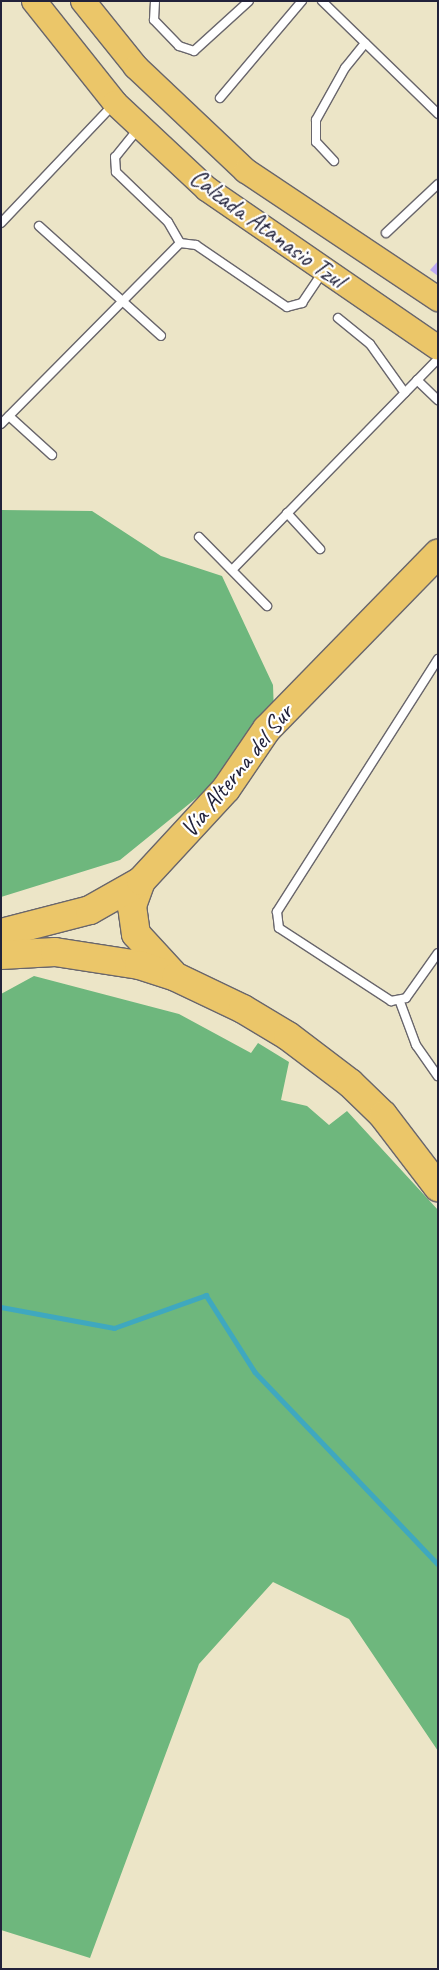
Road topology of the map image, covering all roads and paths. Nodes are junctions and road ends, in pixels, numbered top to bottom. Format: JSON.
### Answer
{"nodes":[{"id":1,"x":34,"y":1,"type":"edge"},
{"id":2,"x":83,"y":1,"type":"edge"},
{"id":3,"x":155,"y":1,"type":"edge"},
{"id":4,"x":249,"y":1,"type":"edge"},
{"id":5,"x":302,"y":1,"type":"edge"},
{"id":6,"x":322,"y":1,"type":"edge"},
{"id":7,"x":366,"y":43,"type":"junction"},
{"id":8,"x":220,"y":98,"type":"dead end"},
{"id":9,"x":115,"y":103,"type":"junction"},
{"id":10,"x":438,"y":114,"type":"edge"},
{"id":11,"x":139,"y":127,"type":"junction"},
{"id":12,"x":334,"y":161,"type":"dead end"},
{"id":13,"x":438,"y":184,"type":"edge"},
{"id":14,"x":1,"y":223,"type":"edge"},
{"id":15,"x":39,"y":226,"type":"dead end"},
{"id":16,"x":386,"y":234,"type":"dead end"},
{"id":17,"x":180,"y":243,"type":"junction"},
{"id":18,"x":322,"y":272,"type":"junction"},
{"id":19,"x":122,"y":299,"type":"junction"},
{"id":20,"x":438,"y":299,"type":"edge"},
{"id":21,"x":338,"y":318,"type":"dead end"},
{"id":22,"x":161,"y":336,"type":"dead end"},
{"id":23,"x":438,"y":348,"type":"edge"},
{"id":24,"x":438,"y":359,"type":"edge"},
{"id":25,"x":417,"y":380,"type":"junction"},
{"id":26,"x":405,"y":393,"type":"junction"},
{"id":27,"x":438,"y":400,"type":"edge"},
{"id":28,"x":9,"y":416,"type":"junction"},
{"id":29,"x":1,"y":424,"type":"edge"},
{"id":30,"x":52,"y":455,"type":"dead end"},
{"id":31,"x":287,"y":513,"type":"junction"},
{"id":32,"x":199,"y":537,"type":"dead end"},
{"id":33,"x":320,"y":549,"type":"dead end"},
{"id":34,"x":438,"y":554,"type":"edge"},
{"id":35,"x":233,"y":569,"type":"junction"},
{"id":36,"x":438,"y":575,"type":"edge"},
{"id":37,"x":267,"y":606,"type":"dead end"},
{"id":38,"x":438,"y":659,"type":"edge"},
{"id":39,"x":226,"y":789,"type":"junction"},
{"id":40,"x":141,"y":881,"type":"junction"},
{"id":41,"x":1,"y":933,"type":"edge"},
{"id":42,"x":438,"y":953,"type":"edge"},
{"id":43,"x":1,"y":955,"type":"edge"},
{"id":44,"x":176,"y":977,"type":"junction"},
{"id":45,"x":400,"y":1002,"type":"junction"},
{"id":46,"x":438,"y":1076,"type":"edge"},
{"id":47,"x":438,"y":1187,"type":"edge"}],
"edges":[{"from":1,"to":9,"type":"main road","name":"Calzada Atanasio Tzul"},
{"from":2,"to":20,"type":"main road","name":"Calzada Atanasio Tzul"},
{"from":3,"to":4,"type":"lane"},
{"from":5,"to":8,"type":"lane"},
{"from":6,"to":7,"type":"lane"},
{"from":7,"to":10,"type":"lane"},
{"from":7,"to":12,"type":"lane"},
{"from":9,"to":11,"type":"main road","name":"Calzada Atanasio Tzul"},
{"from":9,"to":14,"type":"lane"},
{"from":11,"to":17,"type":"lane"},
{"from":11,"to":18,"type":"main road","name":"Calzada Atanasio Tzul"},
{"from":13,"to":16,"type":"lane"},
{"from":15,"to":19,"type":"lane"},
{"from":17,"to":18,"type":"lane"},
{"from":17,"to":19,"type":"lane"},
{"from":18,"to":23,"type":"main road","name":"Calzada Atanasio Tzul"},
{"from":19,"to":22,"type":"lane"},
{"from":19,"to":28,"type":"lane"},
{"from":21,"to":26,"type":"lane"},
{"from":24,"to":25,"type":"lane"},
{"from":25,"to":26,"type":"lane"},
{"from":25,"to":27,"type":"lane"},
{"from":26,"to":31,"type":"lane"},
{"from":28,"to":29,"type":"lane"},
{"from":28,"to":30,"type":"lane"},
{"from":31,"to":33,"type":"lane"},
{"from":31,"to":35,"type":"lane"},
{"from":32,"to":35,"type":"lane"},
{"from":34,"to":39,"type":"highway","name":"Vía Alterna del Sur"},
{"from":35,"to":37,"type":"lane"},
{"from":36,"to":39,"type":"highway"},
{"from":38,"to":45,"type":"lane"},
{"from":39,"to":40,"type":"highway","name":"Vía Alterna del Sur"},
{"from":40,"to":41,"type":"highway","name":"Vía Alterna del Sur"},
{"from":40,"to":44,"type":"highway"},
{"from":42,"to":45,"type":"lane"},
{"from":43,"to":44,"type":"highway"},
{"from":44,"to":47,"type":"highway"},
{"from":45,"to":46,"type":"lane"}]}
